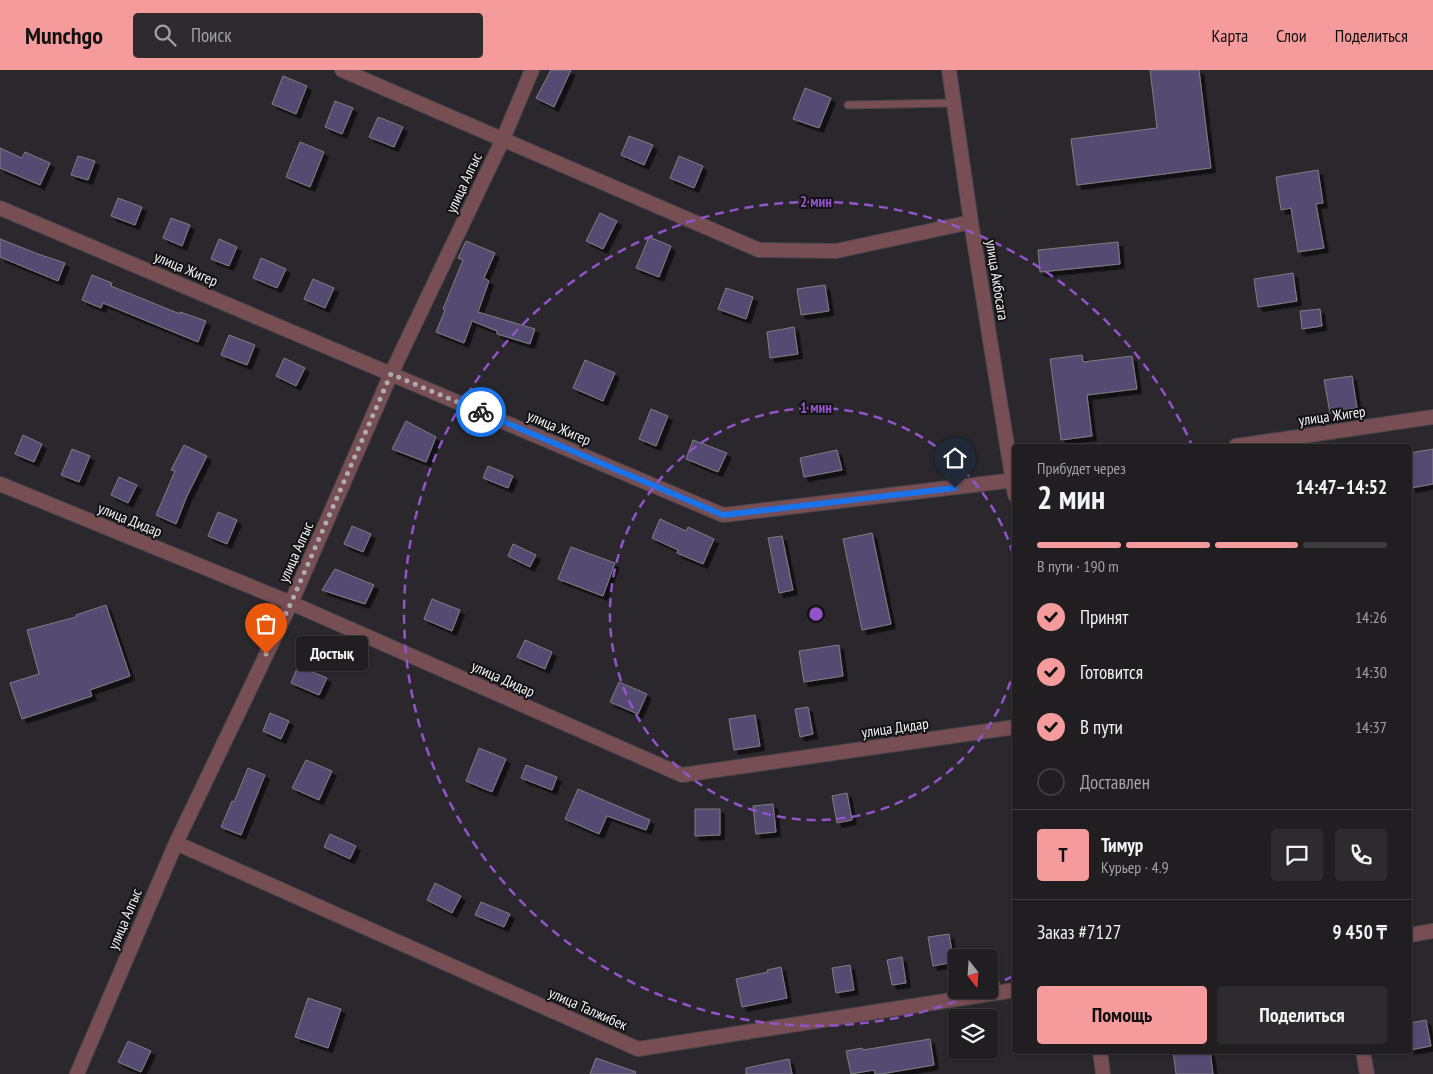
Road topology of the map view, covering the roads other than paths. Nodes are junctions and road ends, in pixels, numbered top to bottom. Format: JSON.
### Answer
{"nodes":[{"id":1,"x":342,"y":70,"type":"edge"},
{"id":2,"x":532,"y":70,"type":"edge"},
{"id":3,"x":949,"y":70,"type":"edge"},
{"id":4,"x":953,"y":102,"type":"junction"},
{"id":5,"x":848,"y":105,"type":"dead end"},
{"id":6,"x":503,"y":139,"type":"junction"},
{"id":7,"x":0,"y":208,"type":"edge"},
{"id":8,"x":971,"y":222,"type":"junction"},
{"id":9,"x":391,"y":374,"type":"junction"},
{"id":10,"x":1433,"y":417,"type":"edge"},
{"id":11,"x":1271,"y":444,"type":"edge"},
{"id":12,"x":1012,"y":468,"type":"edge"},
{"id":13,"x":1012,"y":480,"type":"edge"},
{"id":14,"x":0,"y":484,"type":"edge"},
{"id":15,"x":291,"y":603,"type":"junction"},
{"id":16,"x":1012,"y":728,"type":"edge"},
{"id":17,"x":176,"y":843,"type":"junction"},
{"id":18,"x":1433,"y":931,"type":"edge"},
{"id":19,"x":1412,"y":935,"type":"edge"},
{"id":20,"x":1012,"y":990,"type":"edge"},
{"id":21,"x":1100,"y":1054,"type":"edge"},
{"id":22,"x":1364,"y":1054,"type":"edge"},
{"id":23,"x":77,"y":1074,"type":"edge"},
{"id":24,"x":1103,"y":1074,"type":"edge"},
{"id":25,"x":1367,"y":1074,"type":"edge"}],
"edges":[{"from":1,"to":6,"type":"street"},
{"from":2,"to":6,"type":"street","name":"улица Алгыс"},
{"from":3,"to":4,"type":"street","name":"улица Акбосага"},
{"from":4,"to":5,"type":"lane"},
{"from":4,"to":8,"type":"street","name":"улица Акбосага"},
{"from":6,"to":8,"type":"street"},
{"from":6,"to":9,"type":"street","name":"улица Алгыс"},
{"from":7,"to":9,"type":"street","name":"улица Жигер"},
{"from":8,"to":12,"type":"street","name":"улица Акбосага"},
{"from":9,"to":13,"type":"street","name":"улица Жигер"},
{"from":9,"to":15,"type":"street","name":"улица Алгыс"},
{"from":10,"to":11,"type":"street","name":"улица Жигер"},
{"from":14,"to":15,"type":"street","name":"улица Дидар"},
{"from":15,"to":16,"type":"street","name":"улица Дидар"},
{"from":15,"to":17,"type":"street","name":"улица Алгыс"},
{"from":17,"to":20,"type":"street","name":"улица Талжибек"},
{"from":17,"to":23,"type":"street","name":"улица Алгыс"},
{"from":18,"to":19,"type":"street"},
{"from":21,"to":24,"type":"street"},
{"from":22,"to":25,"type":"street"}]}
